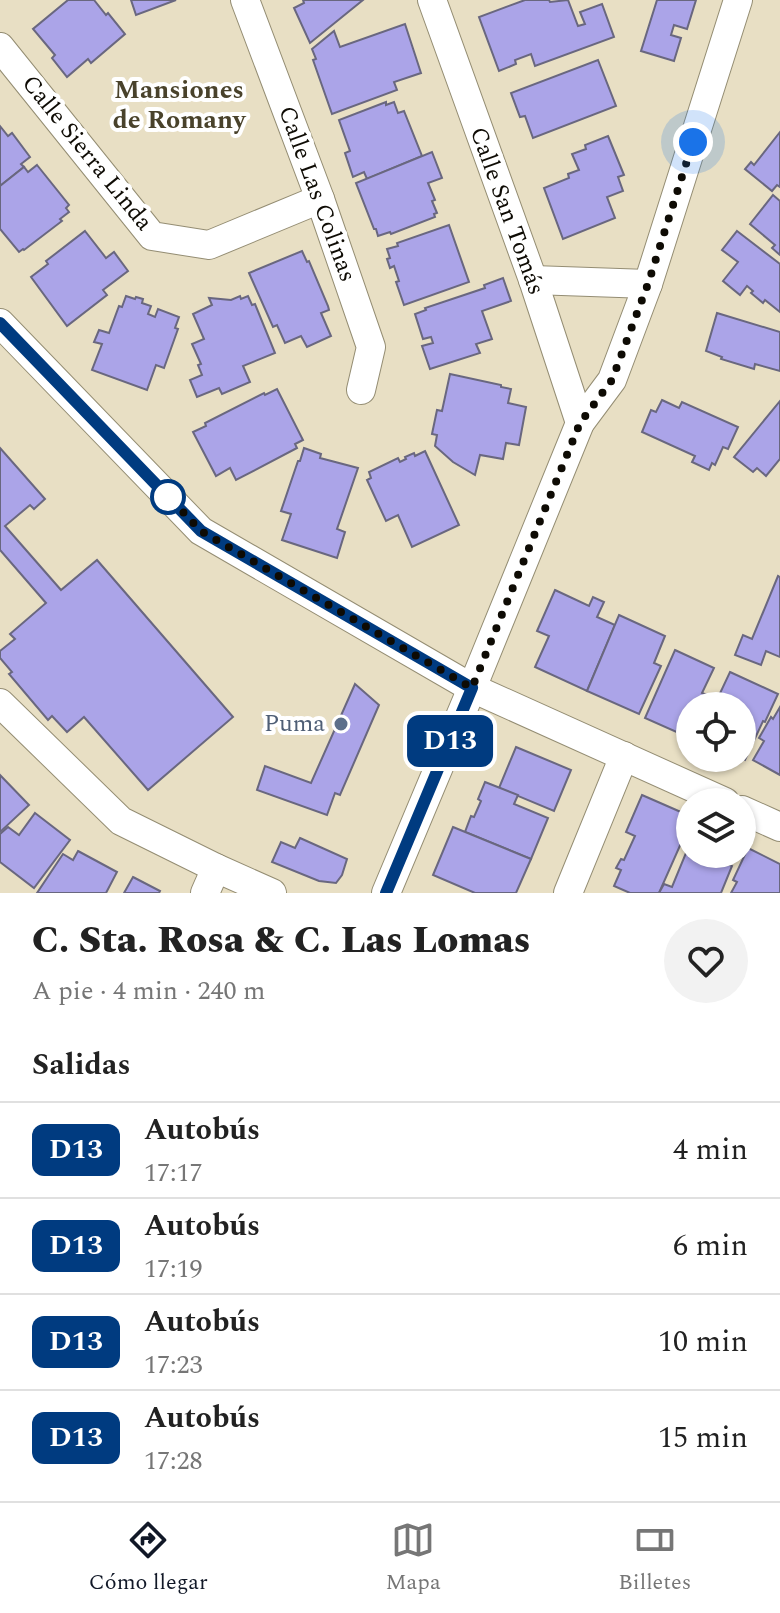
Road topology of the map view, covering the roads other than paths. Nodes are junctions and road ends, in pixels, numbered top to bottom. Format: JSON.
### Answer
{"nodes":[{"id":1,"x":245,"y":0,"type":"edge"},
{"id":2,"x":432,"y":0,"type":"edge"},
{"id":3,"x":738,"y":0,"type":"edge"},
{"id":4,"x":0,"y":47,"type":"edge"},
{"id":5,"x":320,"y":199,"type":"junction"},
{"id":6,"x":533,"y":280,"type":"junction"},
{"id":7,"x":648,"y":284,"type":"junction"},
{"id":8,"x":0,"y":323,"type":"edge"},
{"id":9,"x":361,"y":390,"type":"dead end"},
{"id":10,"x":580,"y":423,"type":"junction"},
{"id":11,"x":472,"y":688,"type":"junction"},
{"id":12,"x":0,"y":703,"type":"edge"},
{"id":13,"x":624,"y":756,"type":"junction"},
{"id":14,"x":694,"y":788,"type":"edge"},
{"id":15,"x":756,"y":816,"type":"edge"},
{"id":16,"x":780,"y":827,"type":"edge"},
{"id":17,"x":211,"y":880,"type":"edge"},
{"id":18,"x":272,"y":893,"type":"edge"},
{"id":19,"x":386,"y":893,"type":"edge"},
{"id":20,"x":568,"y":893,"type":"edge"}],
"edges":[{"from":1,"to":5,"type":"street","name":"Calle Las Colinas"},
{"from":2,"to":6,"type":"street","name":"Calle San Tomás"},
{"from":3,"to":7,"type":"street"},
{"from":4,"to":5,"type":"street","name":"Calle Sierra Linda"},
{"from":5,"to":9,"type":"street","name":"Calle Las Colinas"},
{"from":6,"to":7,"type":"street"},
{"from":6,"to":10,"type":"street","name":"Calle San Tomás"},
{"from":7,"to":10,"type":"street"},
{"from":8,"to":11,"type":"street"},
{"from":10,"to":11,"type":"street"},
{"from":11,"to":13,"type":"street"},
{"from":11,"to":19,"type":"street"},
{"from":12,"to":17,"type":"street"},
{"from":13,"to":14,"type":"street"},
{"from":13,"to":20,"type":"street"},
{"from":15,"to":16,"type":"street"},
{"from":17,"to":18,"type":"street"}]}
